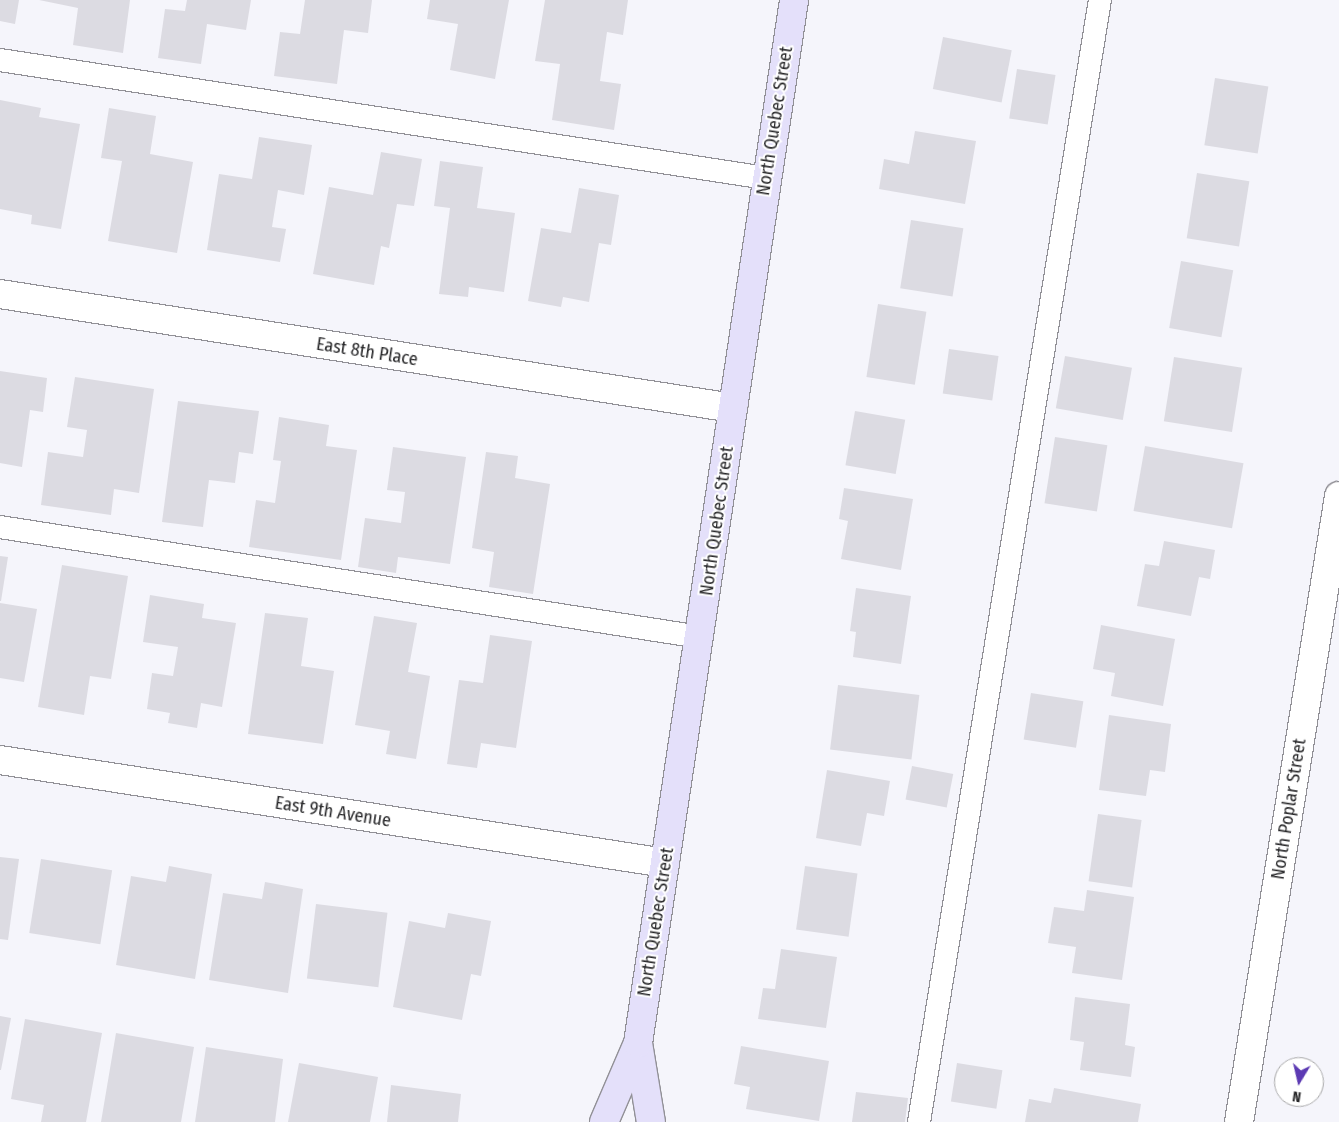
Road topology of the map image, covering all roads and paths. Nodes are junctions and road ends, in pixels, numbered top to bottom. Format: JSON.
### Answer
{"nodes":[{"id":1,"x":794,"y":0,"type":"edge"},
{"id":2,"x":1100,"y":0,"type":"edge"},
{"id":3,"x":0,"y":60,"type":"edge"},
{"id":4,"x":766,"y":178,"type":"junction"},
{"id":5,"x":0,"y":294,"type":"edge"},
{"id":6,"x":734,"y":408,"type":"junction"},
{"id":7,"x":1339,"y":496,"type":"edge"},
{"id":8,"x":0,"y":527,"type":"edge"},
{"id":9,"x":700,"y":637,"type":"junction"},
{"id":10,"x":0,"y":760,"type":"edge"},
{"id":11,"x":665,"y":863,"type":"junction"},
{"id":12,"x":638,"y":1043,"type":"junction"},
{"id":13,"x":604,"y":1122,"type":"edge"},
{"id":14,"x":651,"y":1122,"type":"edge"},
{"id":15,"x":918,"y":1122,"type":"edge"},
{"id":16,"x":1238,"y":1122,"type":"edge"}],
"edges":[{"from":1,"to":4,"type":"main road","name":"North Quebec Street"},
{"from":2,"to":15,"type":"lane"},
{"from":3,"to":4,"type":"lane"},
{"from":4,"to":6,"type":"main road","name":"North Quebec Street"},
{"from":5,"to":6,"type":"street","name":"East 8th Place"},
{"from":6,"to":9,"type":"main road","name":"North Quebec Street"},
{"from":7,"to":16,"type":"street","name":"North Poplar Street"},
{"from":8,"to":9,"type":"lane"},
{"from":9,"to":11,"type":"main road","name":"North Quebec Street"},
{"from":10,"to":11,"type":"street","name":"East 9th Avenue"},
{"from":11,"to":12,"type":"main road","name":"North Quebec Street"},
{"from":12,"to":13,"type":"main road","name":"North Quebec Street"},
{"from":12,"to":14,"type":"main road","name":"North Quebec Street"}]}
